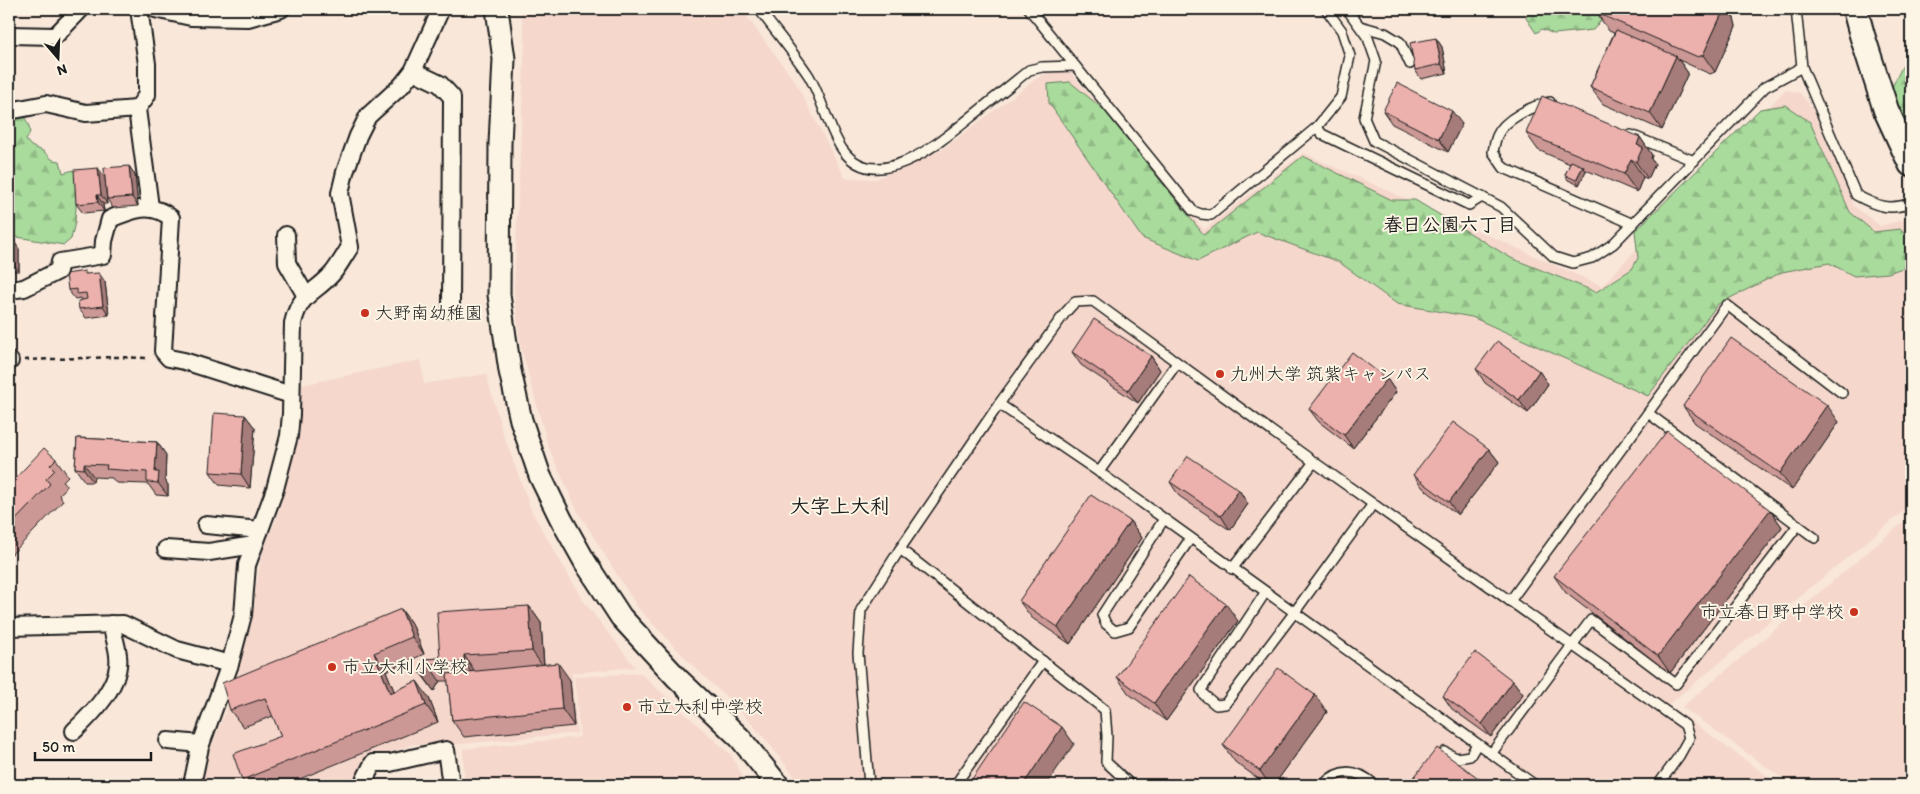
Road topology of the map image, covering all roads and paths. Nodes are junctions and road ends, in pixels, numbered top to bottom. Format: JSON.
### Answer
{"nodes":[{"id":1,"x":81,"y":9,"type":"edge"},
{"id":2,"x":139,"y":9,"type":"edge"},
{"id":3,"x":155,"y":9,"type":"edge"},
{"id":4,"x":281,"y":9,"type":"edge"},
{"id":5,"x":441,"y":9,"type":"edge"},
{"id":6,"x":497,"y":9,"type":"edge"},
{"id":7,"x":759,"y":9,"type":"edge"},
{"id":8,"x":1029,"y":9,"type":"edge"},
{"id":9,"x":1326,"y":9,"type":"edge"},
{"id":10,"x":1347,"y":9,"type":"edge"},
{"id":11,"x":1796,"y":9,"type":"edge"},
{"id":12,"x":1855,"y":9,"type":"edge"},
{"id":13,"x":1360,"y":26,"type":"junction"},
{"id":14,"x":9,"y":36,"type":"edge"},
{"id":15,"x":1410,"y":64,"type":"edge"},
{"id":16,"x":1075,"y":66,"type":"junction"},
{"id":17,"x":1802,"y":67,"type":"junction"},
{"id":18,"x":413,"y":71,"type":"junction"},
{"id":19,"x":1560,"y":105,"type":"edge"},
{"id":20,"x":137,"y":109,"type":"junction"},
{"id":21,"x":9,"y":111,"type":"edge"},
{"id":22,"x":1317,"y":127,"type":"junction"},
{"id":23,"x":1622,"y":131,"type":"edge"},
{"id":24,"x":1694,"y":161,"type":"junction"},
{"id":25,"x":1911,"y":164,"type":"edge"},
{"id":26,"x":1482,"y":197,"type":"junction"},
{"id":27,"x":1911,"y":203,"type":"edge"},
{"id":28,"x":150,"y":207,"type":"junction"},
{"id":29,"x":1633,"y":224,"type":"junction"},
{"id":30,"x":286,"y":235,"type":"dead end"},
{"id":31,"x":9,"y":290,"type":"edge"},
{"id":32,"x":306,"y":296,"type":"junction"},
{"id":33,"x":451,"y":309,"type":"dead end"},
{"id":34,"x":169,"y":358,"type":"junction"},
{"id":35,"x":10,"y":361,"type":"edge"},
{"id":36,"x":1177,"y":363,"type":"junction"},
{"id":37,"x":1842,"y":392,"type":"dead end"},
{"id":38,"x":290,"y":395,"type":"junction"},
{"id":39,"x":999,"y":404,"type":"junction"},
{"id":40,"x":1648,"y":413,"type":"junction"},
{"id":41,"x":1314,"y":462,"type":"junction"},
{"id":42,"x":1099,"y":472,"type":"junction"},
{"id":43,"x":1373,"y":504,"type":"junction"},
{"id":44,"x":1164,"y":519,"type":"junction"},
{"id":45,"x":206,"y":524,"type":"dead end"},
{"id":46,"x":1798,"y":525,"type":"junction"},
{"id":47,"x":257,"y":538,"type":"junction"},
{"id":48,"x":1190,"y":538,"type":"junction"},
{"id":49,"x":1815,"y":538,"type":"dead end"},
{"id":50,"x":166,"y":549,"type":"dead end"},
{"id":51,"x":900,"y":549,"type":"junction"},
{"id":52,"x":1232,"y":569,"type":"junction"},
{"id":53,"x":1265,"y":593,"type":"junction"},
{"id":54,"x":1510,"y":601,"type":"junction"},
{"id":55,"x":1294,"y":613,"type":"junction"},
{"id":56,"x":111,"y":624,"type":"junction"},
{"id":57,"x":9,"y":627,"type":"edge"},
{"id":58,"x":1571,"y":645,"type":"junction"},
{"id":59,"x":1043,"y":661,"type":"junction"},
{"id":60,"x":230,"y":664,"type":"junction"},
{"id":61,"x":74,"y":731,"type":"dead end"},
{"id":62,"x":168,"y":741,"type":"dead end"},
{"id":63,"x":201,"y":744,"type":"junction"},
{"id":64,"x":1478,"y":744,"type":"junction"},
{"id":65,"x":1491,"y":754,"type":"junction"},
{"id":66,"x":1430,"y":772,"type":"edge"},
{"id":67,"x":192,"y":785,"type":"edge"},
{"id":68,"x":362,"y":785,"type":"edge"},
{"id":69,"x":451,"y":785,"type":"edge"},
{"id":70,"x":778,"y":785,"type":"edge"},
{"id":71,"x":869,"y":785,"type":"edge"},
{"id":72,"x":956,"y":785,"type":"edge"},
{"id":73,"x":1131,"y":785,"type":"edge"},
{"id":74,"x":1323,"y":785,"type":"edge"},
{"id":75,"x":1375,"y":785,"type":"edge"},
{"id":76,"x":1535,"y":785,"type":"edge"},
{"id":77,"x":1658,"y":785,"type":"edge"}],
"edges":[{"from":1,"to":14,"type":"street"},
{"from":2,"to":20,"type":"street"},
{"from":3,"to":4,"type":"street"},
{"from":5,"to":18,"type":"street"},
{"from":6,"to":70,"type":"street"},
{"from":7,"to":16,"type":"lane"},
{"from":8,"to":16,"type":"lane"},
{"from":9,"to":22,"type":"lane"},
{"from":10,"to":13,"type":"lane"},
{"from":11,"to":17,"type":"lane"},
{"from":12,"to":25,"type":"main road"},
{"from":13,"to":15,"type":"lane"},
{"from":13,"to":26,"type":"lane"},
{"from":16,"to":22,"type":"lane"},
{"from":17,"to":24,"type":"lane"},
{"from":17,"to":27,"type":"lane"},
{"from":18,"to":32,"type":"street"},
{"from":18,"to":33,"type":"street"},
{"from":19,"to":29,"type":"lane"},
{"from":20,"to":21,"type":"street"},
{"from":20,"to":28,"type":"street"},
{"from":22,"to":26,"type":"lane"},
{"from":23,"to":24,"type":"lane"},
{"from":24,"to":29,"type":"lane"},
{"from":26,"to":29,"type":"lane"},
{"from":28,"to":31,"type":"street"},
{"from":28,"to":34,"type":"street"},
{"from":30,"to":32,"type":"street"},
{"from":32,"to":38,"type":"street"},
{"from":34,"to":35,"type":"path"},
{"from":34,"to":38,"type":"street"},
{"from":36,"to":39,"type":"lane"},
{"from":36,"to":41,"type":"lane"},
{"from":36,"to":42,"type":"lane"},
{"from":37,"to":40,"type":"lane"},
{"from":38,"to":47,"type":"street"},
{"from":39,"to":42,"type":"lane"},
{"from":39,"to":51,"type":"lane"},
{"from":40,"to":46,"type":"lane"},
{"from":40,"to":54,"type":"lane"},
{"from":41,"to":43,"type":"lane"},
{"from":41,"to":52,"type":"lane"},
{"from":42,"to":44,"type":"lane"},
{"from":43,"to":54,"type":"lane"},
{"from":43,"to":55,"type":"lane"},
{"from":44,"to":48,"type":"lane"},
{"from":44,"to":48,"type":"lane"},
{"from":45,"to":47,"type":"street"},
{"from":46,"to":49,"type":"lane"},
{"from":46,"to":58,"type":"lane"},
{"from":47,"to":50,"type":"street"},
{"from":47,"to":60,"type":"street"},
{"from":48,"to":52,"type":"lane"},
{"from":51,"to":59,"type":"lane"},
{"from":51,"to":71,"type":"lane"},
{"from":52,"to":53,"type":"lane"},
{"from":53,"to":55,"type":"lane"},
{"from":53,"to":55,"type":"lane"},
{"from":54,"to":58,"type":"lane"},
{"from":55,"to":64,"type":"lane"},
{"from":56,"to":57,"type":"street"},
{"from":56,"to":60,"type":"street"},
{"from":56,"to":61,"type":"street"},
{"from":58,"to":65,"type":"lane"},
{"from":58,"to":77,"type":"lane"},
{"from":59,"to":72,"type":"lane"},
{"from":59,"to":73,"type":"lane"},
{"from":60,"to":63,"type":"street"},
{"from":62,"to":63,"type":"street"},
{"from":63,"to":67,"type":"street"},
{"from":64,"to":65,"type":"lane"},
{"from":64,"to":66,"type":"lane"},
{"from":65,"to":76,"type":"lane"},
{"from":68,"to":69,"type":"street"},
{"from":74,"to":75,"type":"lane"}]}
